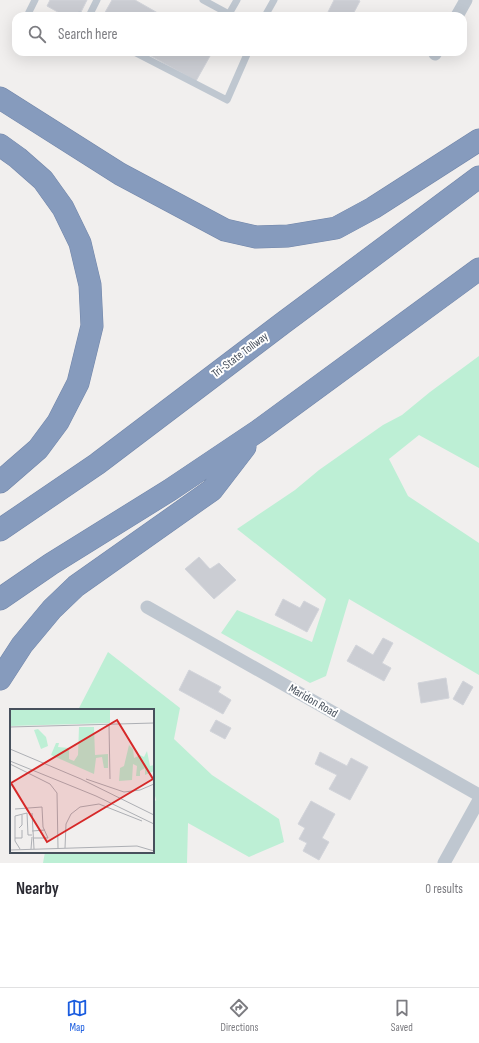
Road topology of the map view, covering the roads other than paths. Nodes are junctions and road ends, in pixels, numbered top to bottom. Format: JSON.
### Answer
{"nodes":[{"id":1,"x":35,"y":0,"type":"edge"},
{"id":2,"x":203,"y":0,"type":"edge"},
{"id":3,"x":236,"y":0,"type":"edge"},
{"id":4,"x":274,"y":0,"type":"edge"},
{"id":5,"x":466,"y":0,"type":"edge"},
{"id":6,"x":94,"y":1,"type":"edge"},
{"id":7,"x":29,"y":12,"type":"edge"},
{"id":8,"x":90,"y":12,"type":"edge"},
{"id":9,"x":225,"y":12,"type":"edge"},
{"id":10,"x":232,"y":12,"type":"edge"},
{"id":11,"x":268,"y":12,"type":"edge"},
{"id":12,"x":458,"y":12,"type":"edge"},
{"id":13,"x":142,"y":56,"type":"edge"},
{"id":14,"x":246,"y":56,"type":"edge"},
{"id":15,"x":0,"y":98,"type":"edge"},
{"id":16,"x":479,"y":140,"type":"edge"},
{"id":17,"x":0,"y":145,"type":"edge"},
{"id":18,"x":479,"y":177,"type":"edge"},
{"id":19,"x":479,"y":269,"type":"edge"},
{"id":20,"x":258,"y":431,"type":"junction"},
{"id":21,"x":0,"y":482,"type":"edge"},
{"id":22,"x":0,"y":530,"type":"edge"},
{"id":23,"x":0,"y":599,"type":"edge"},
{"id":24,"x":147,"y":607,"type":"dead end"},
{"id":25,"x":0,"y":679,"type":"edge"},
{"id":26,"x":479,"y":795,"type":"edge"},
{"id":27,"x":479,"y":800,"type":"edge"},
{"id":28,"x":444,"y":863,"type":"edge"}],
"edges":[{"from":1,"to":7,"type":"lane"},
{"from":2,"to":9,"type":"lane"},
{"from":3,"to":10,"type":"lane"},
{"from":4,"to":11,"type":"lane"},
{"from":5,"to":12,"type":"street"},
{"from":6,"to":8,"type":"lane"},
{"from":13,"to":14,"type":"lane"},
{"from":15,"to":16,"type":"highway"},
{"from":17,"to":21,"type":"highway"},
{"from":18,"to":22,"type":"highway","name":"Tri-State Tollway"},
{"from":19,"to":20,"type":"highway"},
{"from":20,"to":23,"type":"highway"},
{"from":20,"to":25,"type":"highway"},
{"from":24,"to":26,"type":"street","name":"Maridon Road"},
{"from":27,"to":28,"type":"street"}]}
